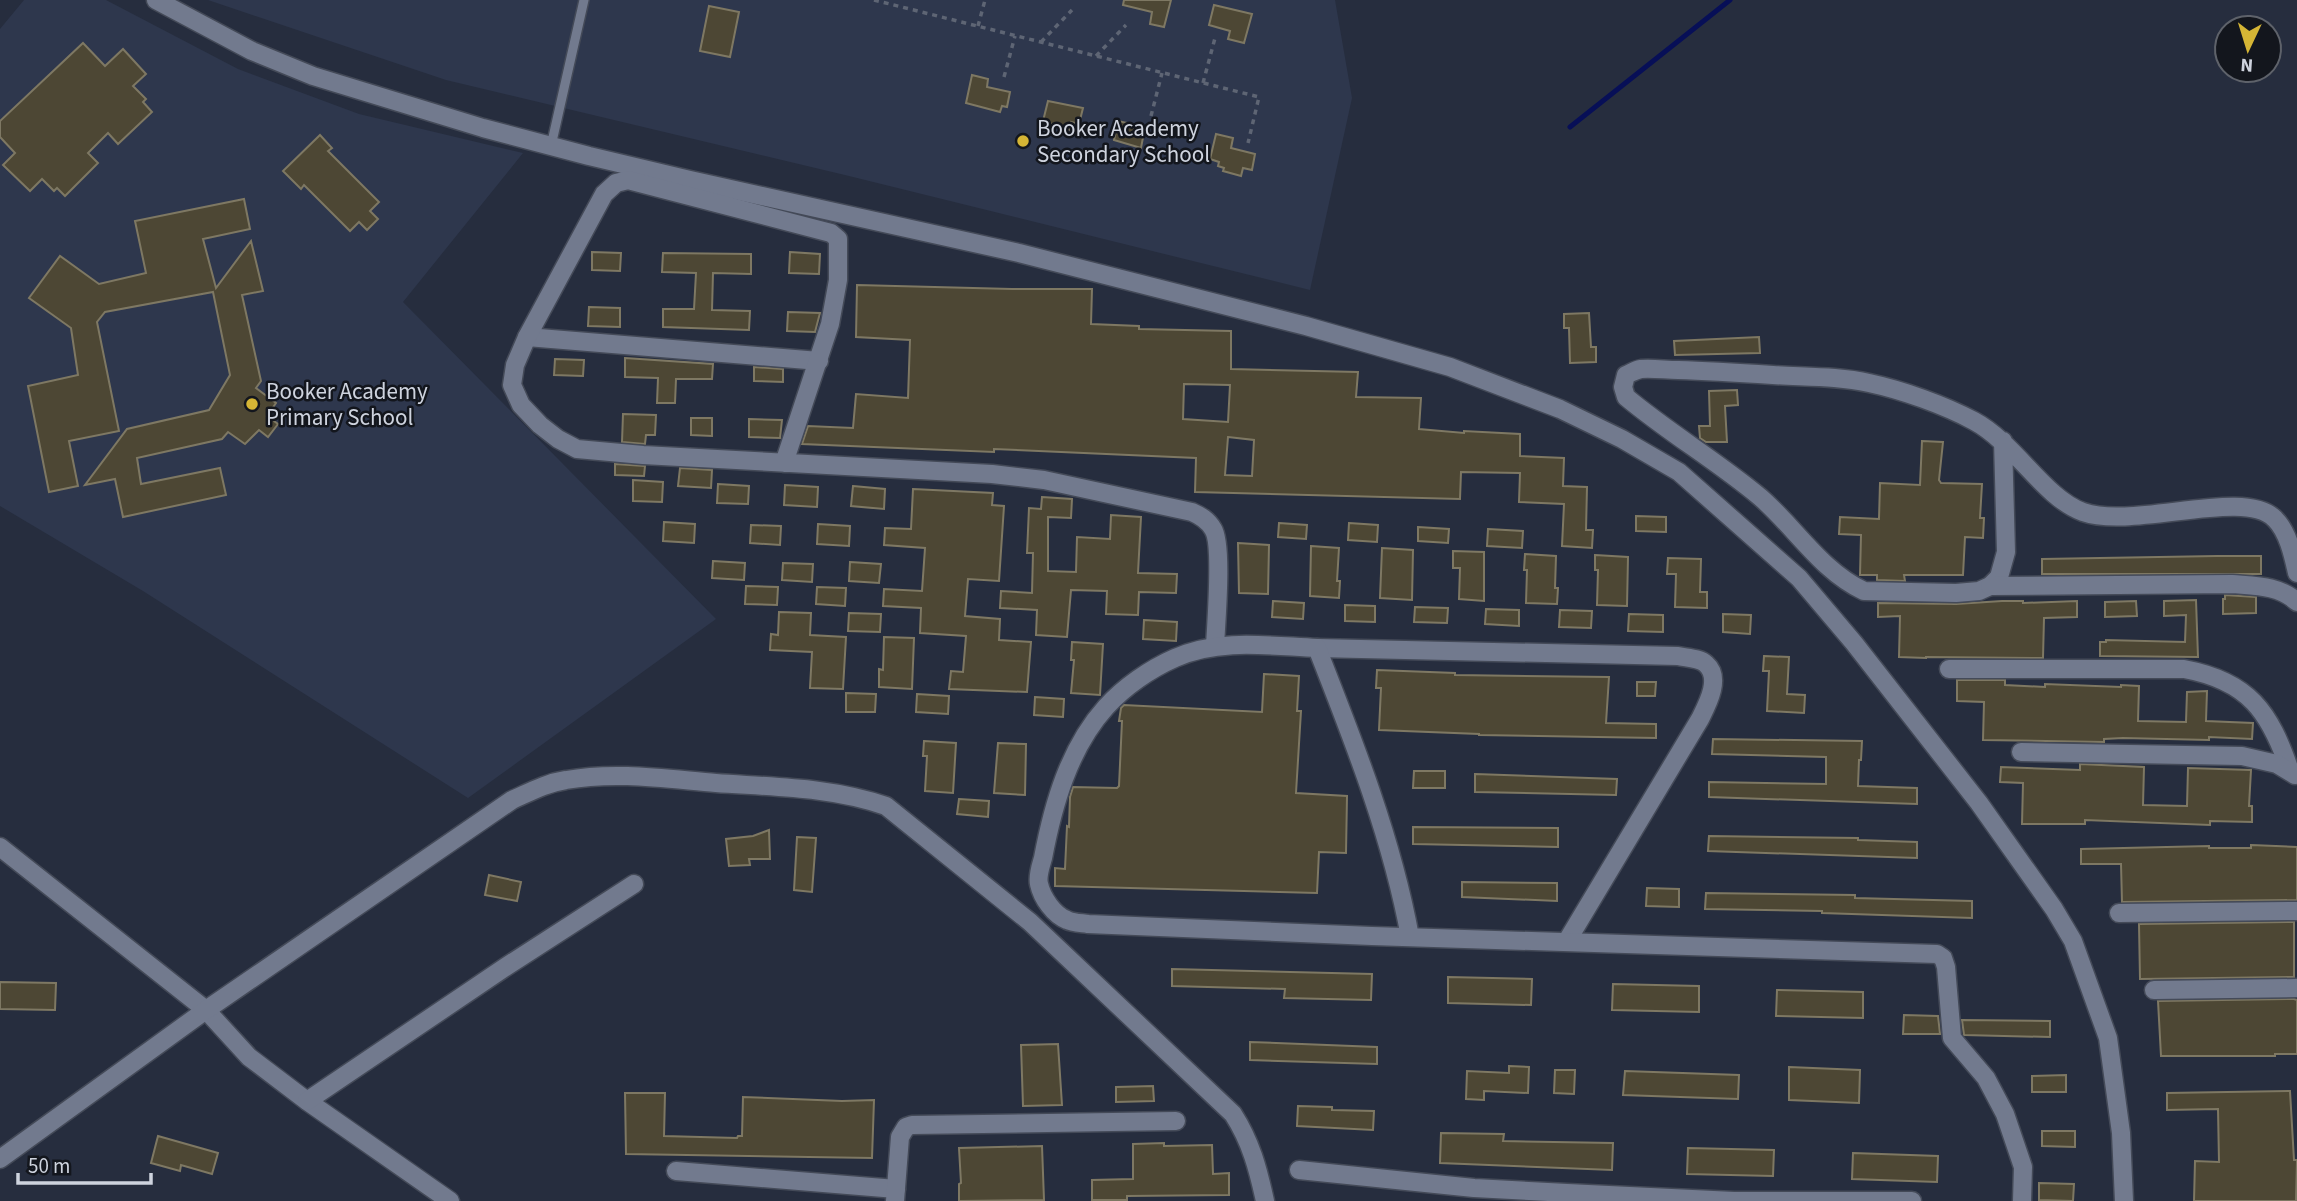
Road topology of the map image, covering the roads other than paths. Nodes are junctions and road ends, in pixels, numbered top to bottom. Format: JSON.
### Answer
{"nodes":[{"id":1,"x":156,"y":0,"type":"edge"},
{"id":2,"x":584,"y":0,"type":"edge"},
{"id":3,"x":551,"y":146,"type":"junction"},
{"id":4,"x":527,"y":337,"type":"junction"},
{"id":5,"x":819,"y":361,"type":"junction"},
{"id":6,"x":2003,"y":441,"type":"junction"},
{"id":7,"x":784,"y":463,"type":"junction"},
{"id":8,"x":2297,"y":573,"type":"edge"},
{"id":9,"x":1990,"y":586,"type":"junction"},
{"id":10,"x":2297,"y":602,"type":"edge"},
{"id":11,"x":1215,"y":646,"type":"junction"},
{"id":12,"x":1317,"y":648,"type":"junction"},
{"id":13,"x":1949,"y":669,"type":"dead end"},
{"id":14,"x":2021,"y":752,"type":"dead end"},
{"id":15,"x":2294,"y":775,"type":"edge"},
{"id":16,"x":0,"y":847,"type":"edge"},
{"id":17,"x":634,"y":884,"type":"dead end"},
{"id":18,"x":2297,"y":911,"type":"edge"},
{"id":19,"x":2119,"y":913,"type":"dead end"},
{"id":20,"x":1410,"y":937,"type":"junction"},
{"id":21,"x":1567,"y":942,"type":"junction"},
{"id":22,"x":2297,"y":988,"type":"edge"},
{"id":23,"x":2154,"y":990,"type":"dead end"},
{"id":24,"x":206,"y":1010,"type":"junction"},
{"id":25,"x":307,"y":1101,"type":"junction"},
{"id":26,"x":1177,"y":1121,"type":"dead end"},
{"id":27,"x":0,"y":1159,"type":"edge"},
{"id":28,"x":1299,"y":1170,"type":"dead end"},
{"id":29,"x":676,"y":1171,"type":"dead end"},
{"id":30,"x":895,"y":1195,"type":"edge"},
{"id":31,"x":450,"y":1201,"type":"edge"},
{"id":32,"x":1265,"y":1201,"type":"edge"},
{"id":33,"x":1912,"y":1201,"type":"edge"},
{"id":34,"x":2022,"y":1201,"type":"edge"},
{"id":35,"x":2124,"y":1201,"type":"edge"}],
"edges":[{"from":1,"to":3,"type":"street"},
{"from":2,"to":3,"type":"lane"},
{"from":3,"to":35,"type":"street"},
{"from":4,"to":5,"type":"street"},
{"from":4,"to":5,"type":"street"},
{"from":4,"to":7,"type":"street"},
{"from":5,"to":7,"type":"street"},
{"from":6,"to":8,"type":"street"},
{"from":6,"to":9,"type":"street"},
{"from":6,"to":9,"type":"street"},
{"from":7,"to":11,"type":"street"},
{"from":9,"to":10,"type":"street"},
{"from":11,"to":12,"type":"street"},
{"from":11,"to":20,"type":"street"},
{"from":12,"to":20,"type":"street"},
{"from":12,"to":21,"type":"street"},
{"from":13,"to":15,"type":"street"},
{"from":14,"to":15,"type":"street"},
{"from":16,"to":24,"type":"street"},
{"from":17,"to":25,"type":"street"},
{"from":18,"to":19,"type":"street"},
{"from":20,"to":21,"type":"street"},
{"from":21,"to":34,"type":"street"},
{"from":22,"to":23,"type":"street"},
{"from":24,"to":25,"type":"street"},
{"from":24,"to":27,"type":"street"},
{"from":24,"to":32,"type":"street"},
{"from":25,"to":31,"type":"street"},
{"from":26,"to":30,"type":"street"},
{"from":28,"to":33,"type":"street"},
{"from":29,"to":30,"type":"street"}]}
